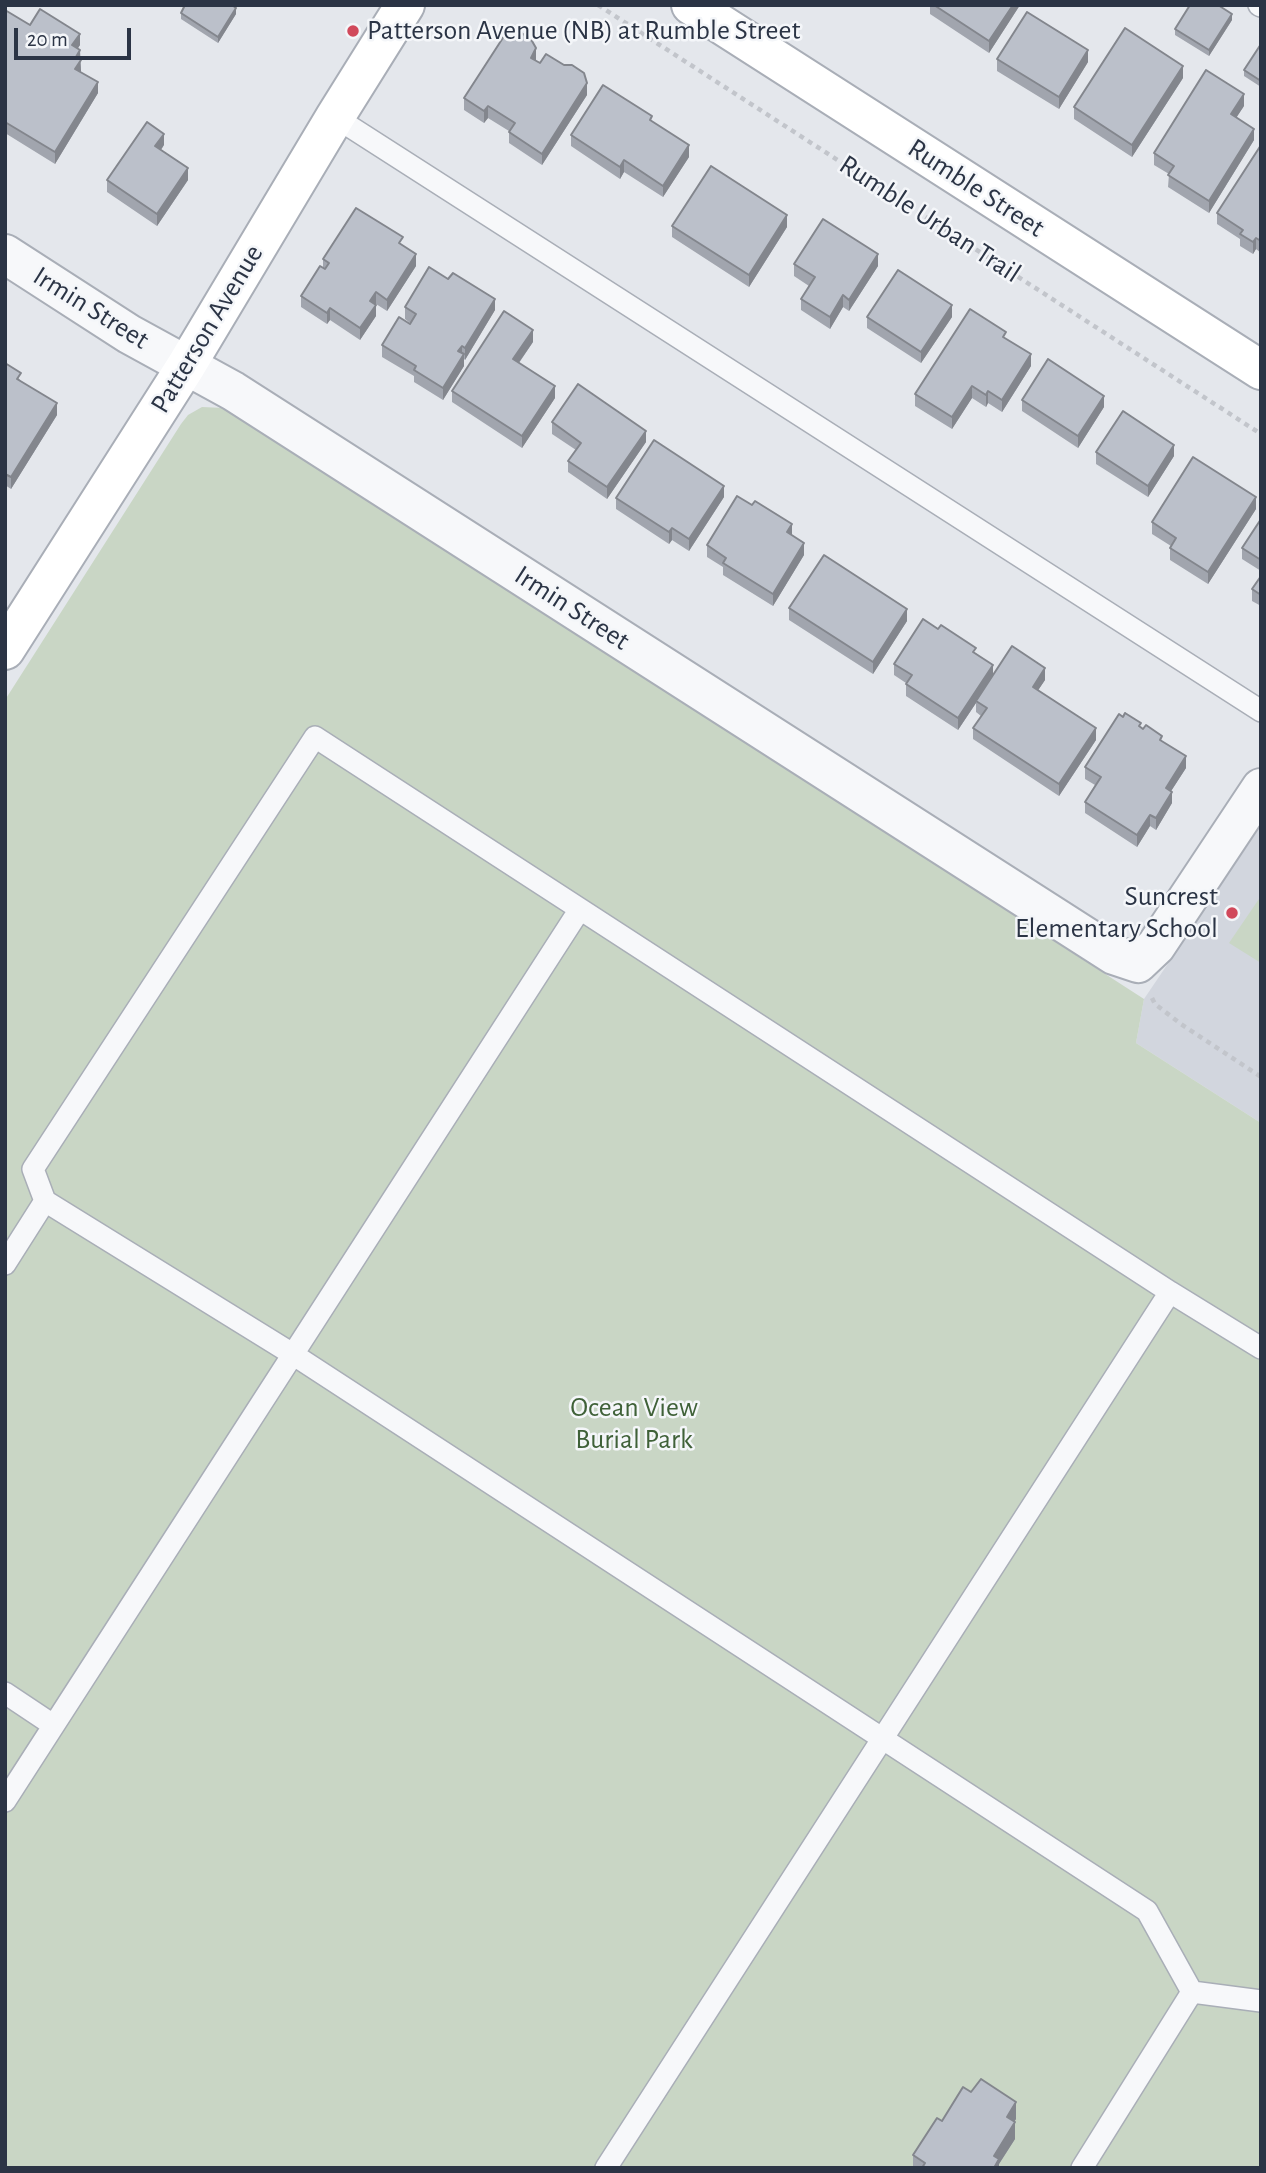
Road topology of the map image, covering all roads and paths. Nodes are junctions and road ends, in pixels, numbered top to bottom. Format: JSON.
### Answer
{"nodes":[{"id":1,"x":405,"y":5,"type":"edge"},
{"id":2,"x":598,"y":5,"type":"edge"},
{"id":3,"x":691,"y":5,"type":"edge"},
{"id":4,"x":335,"y":117,"type":"junction"},
{"id":5,"x":5,"y":254,"type":"edge"},
{"id":6,"x":186,"y":366,"type":"junction"},
{"id":7,"x":1261,"y":370,"type":"edge"},
{"id":8,"x":1261,"y":434,"type":"edge"},
{"id":9,"x":5,"y":650,"type":"edge"},
{"id":10,"x":1261,"y":711,"type":"edge"},
{"id":11,"x":1261,"y":788,"type":"edge"},
{"id":12,"x":580,"y":909,"type":"junction"},
{"id":13,"x":1138,"y":963,"type":"junction"},
{"id":14,"x":1261,"y":1077,"type":"edge"},
{"id":15,"x":45,"y":1201,"type":"junction"},
{"id":16,"x":5,"y":1264,"type":"edge"},
{"id":17,"x":1170,"y":1292,"type":"junction"},
{"id":18,"x":1261,"y":1348,"type":"edge"},
{"id":19,"x":294,"y":1355,"type":"junction"},
{"id":20,"x":5,"y":1693,"type":"edge"},
{"id":21,"x":53,"y":1725,"type":"junction"},
{"id":22,"x":883,"y":1740,"type":"junction"},
{"id":23,"x":5,"y":1801,"type":"edge"},
{"id":24,"x":1192,"y":1992,"type":"junction"},
{"id":25,"x":1261,"y":2001,"type":"edge"},
{"id":26,"x":606,"y":2168,"type":"edge"},
{"id":27,"x":1082,"y":2168,"type":"edge"}],
"edges":[{"from":1,"to":4,"type":"street","name":"Patterson Avenue"},
{"from":2,"to":8,"type":"path","name":"Rumble Urban Trail"},
{"from":3,"to":7,"type":"street","name":"Rumble Street"},
{"from":4,"to":6,"type":"street","name":"Patterson Avenue"},
{"from":4,"to":10,"type":"lane"},
{"from":5,"to":6,"type":"street","name":"Irmin Street"},
{"from":6,"to":9,"type":"street","name":"Patterson Avenue"},
{"from":6,"to":13,"type":"street","name":"Irmin Street"},
{"from":11,"to":13,"type":"street"},
{"from":12,"to":15,"type":"lane"},
{"from":12,"to":17,"type":"lane"},
{"from":12,"to":19,"type":"lane"},
{"from":13,"to":14,"type":"path"},
{"from":15,"to":16,"type":"lane"},
{"from":15,"to":19,"type":"lane"},
{"from":17,"to":18,"type":"lane"},
{"from":17,"to":22,"type":"lane"},
{"from":19,"to":21,"type":"lane"},
{"from":19,"to":22,"type":"lane"},
{"from":20,"to":21,"type":"lane"},
{"from":21,"to":23,"type":"lane"},
{"from":22,"to":24,"type":"lane"},
{"from":22,"to":26,"type":"lane"},
{"from":24,"to":25,"type":"lane"},
{"from":24,"to":27,"type":"lane"}]}
